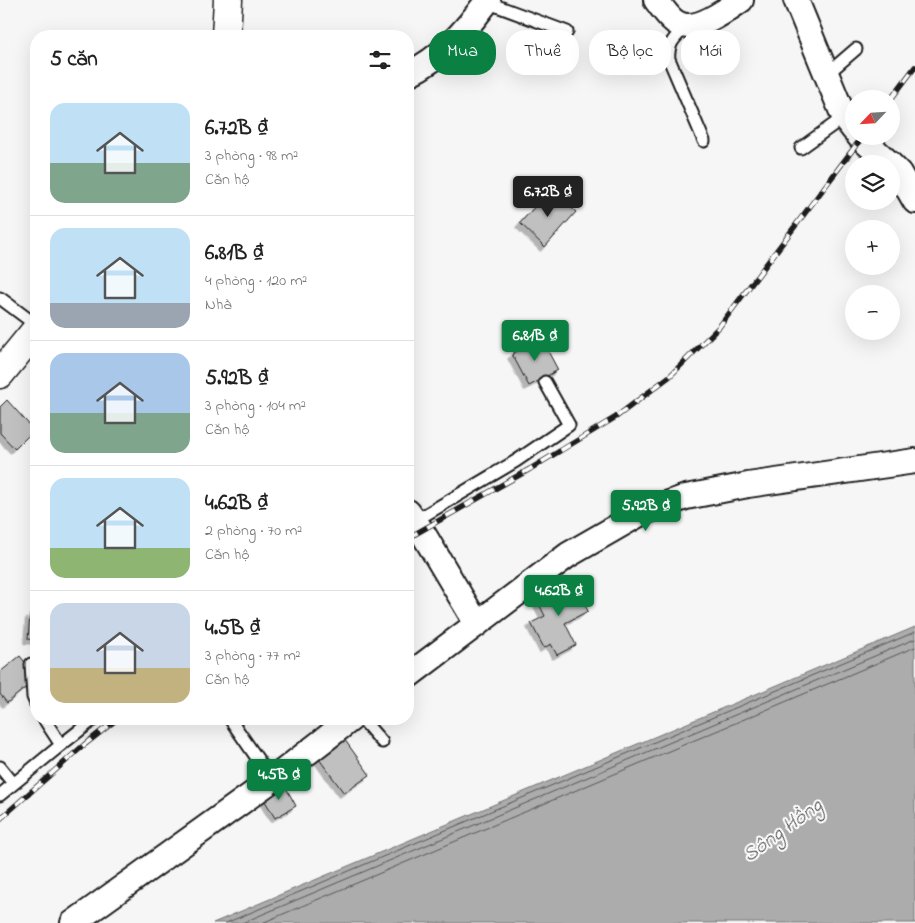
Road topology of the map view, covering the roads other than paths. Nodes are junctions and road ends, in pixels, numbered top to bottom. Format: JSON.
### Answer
{"nodes":[{"id":1,"x":228,"y":0,"type":"edge"},
{"id":2,"x":656,"y":0,"type":"edge"},
{"id":3,"x":741,"y":0,"type":"edge"},
{"id":4,"x":796,"y":0,"type":"edge"},
{"id":5,"x":487,"y":1,"type":"edge"},
{"id":6,"x":686,"y":26,"type":"junction"},
{"id":7,"x":226,"y":30,"type":"edge"},
{"id":8,"x":561,"y":30,"type":"edge"},
{"id":9,"x":856,"y":49,"type":"dead end"},
{"id":10,"x":414,"y":70,"type":"edge"},
{"id":11,"x":826,"y":74,"type":"junction"},
{"id":12,"x":845,"y":115,"type":"edge"},
{"id":13,"x":845,"y":126,"type":"edge"},
{"id":14,"x":704,"y":141,"type":"dead end"},
{"id":15,"x":869,"y":145,"type":"edge"},
{"id":16,"x":801,"y":148,"type":"dead end"},
{"id":17,"x":881,"y":155,"type":"edge"},
{"id":18,"x":900,"y":175,"type":"edge"},
{"id":19,"x":914,"y":198,"type":"edge"},
{"id":20,"x":0,"y":298,"type":"edge"},
{"id":21,"x":30,"y":320,"type":"edge"},
{"id":22,"x":30,"y":337,"type":"edge"},
{"id":23,"x":0,"y":374,"type":"edge"},
{"id":24,"x":545,"y":382,"type":"dead end"},
{"id":25,"x":915,"y":461,"type":"edge"},
{"id":26,"x":414,"y":518,"type":"edge"},
{"id":27,"x":414,"y":526,"type":"edge"},
{"id":28,"x":477,"y":624,"type":"junction"},
{"id":29,"x":414,"y":671,"type":"edge"},
{"id":30,"x":48,"y":725,"type":"edge"},
{"id":31,"x":86,"y":725,"type":"edge"},
{"id":32,"x":234,"y":725,"type":"edge"},
{"id":33,"x":343,"y":725,"type":"edge"},
{"id":34,"x":367,"y":725,"type":"edge"},
{"id":35,"x":382,"y":742,"type":"dead end"},
{"id":36,"x":61,"y":745,"type":"junction"},
{"id":37,"x":0,"y":767,"type":"edge"},
{"id":38,"x":272,"y":780,"type":"junction"},
{"id":39,"x":13,"y":783,"type":"junction"},
{"id":40,"x":0,"y":795,"type":"edge"},
{"id":41,"x":73,"y":923,"type":"edge"}],
"edges":[{"from":1,"to":7,"type":"main road"},
{"from":2,"to":6,"type":"street"},
{"from":3,"to":6,"type":"street"},
{"from":4,"to":11,"type":"street"},
{"from":5,"to":8,"type":"lane"},
{"from":5,"to":10,"type":"street"},
{"from":6,"to":14,"type":"lane"},
{"from":9,"to":11,"type":"lane"},
{"from":11,"to":12,"type":"street"},
{"from":13,"to":16,"type":"lane"},
{"from":15,"to":17,"type":"street"},
{"from":18,"to":19,"type":"street"},
{"from":20,"to":21,"type":"lane"},
{"from":22,"to":23,"type":"main road"},
{"from":24,"to":26,"type":"lane"},
{"from":25,"to":28,"type":"street"},
{"from":27,"to":28,"type":"street"},
{"from":28,"to":29,"type":"street"},
{"from":30,"to":36,"type":"lane"},
{"from":31,"to":36,"type":"lane"},
{"from":32,"to":38,"type":"lane"},
{"from":33,"to":38,"type":"street"},
{"from":34,"to":35,"type":"lane"},
{"from":36,"to":39,"type":"lane"},
{"from":37,"to":39,"type":"lane"},
{"from":38,"to":41,"type":"street"},
{"from":39,"to":40,"type":"lane"}]}
